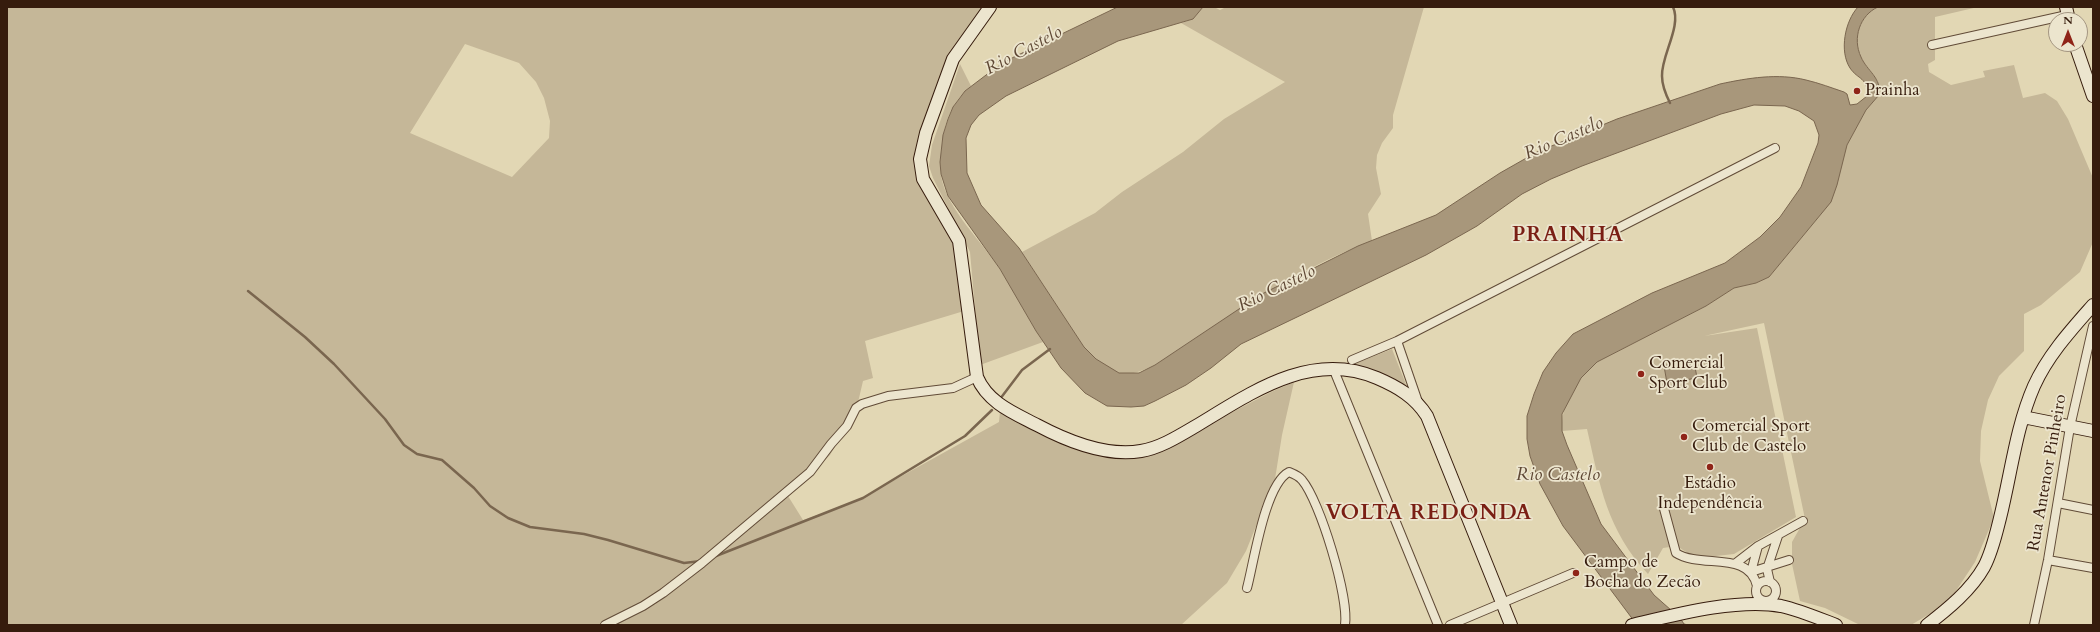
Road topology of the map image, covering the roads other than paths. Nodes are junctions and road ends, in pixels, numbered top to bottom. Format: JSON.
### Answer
{"nodes":[{"id":1,"x":990,"y":7,"type":"edge"},
{"id":2,"x":2048,"y":18,"type":"edge"},
{"id":3,"x":1932,"y":45,"type":"dead end"},
{"id":4,"x":2078,"y":52,"type":"edge"},
{"id":5,"x":2093,"y":96,"type":"edge"},
{"id":6,"x":1775,"y":148,"type":"dead end"},
{"id":7,"x":2093,"y":305,"type":"edge"},
{"id":8,"x":2093,"y":326,"type":"edge"},
{"id":9,"x":1397,"y":341,"type":"junction"},
{"id":10,"x":1352,"y":360,"type":"dead end"},
{"id":11,"x":1332,"y":368,"type":"junction"},
{"id":12,"x":977,"y":377,"type":"junction"},
{"id":13,"x":1418,"y":403,"type":"junction"},
{"id":14,"x":2023,"y":417,"type":"junction"},
{"id":15,"x":2070,"y":427,"type":"junction"},
{"id":16,"x":2093,"y":432,"type":"edge"},
{"id":17,"x":2058,"y":503,"type":"junction"},
{"id":18,"x":1663,"y":505,"type":"dead end"},
{"id":19,"x":2093,"y":510,"type":"edge"},
{"id":20,"x":1803,"y":521,"type":"dead end"},
{"id":21,"x":1778,"y":536,"type":"junction"},
{"id":22,"x":1758,"y":546,"type":"junction"},
{"id":23,"x":1789,"y":560,"type":"dead end"},
{"id":24,"x":2048,"y":560,"type":"junction"},
{"id":25,"x":1736,"y":563,"type":"junction"},
{"id":26,"x":1767,"y":566,"type":"junction"},
{"id":27,"x":2093,"y":568,"type":"edge"},
{"id":28,"x":1751,"y":572,"type":"junction"},
{"id":29,"x":1573,"y":573,"type":"dead end"},
{"id":30,"x":1770,"y":582,"type":"junction"},
{"id":31,"x":1757,"y":586,"type":"junction"},
{"id":32,"x":1248,"y":588,"type":"dead end"},
{"id":33,"x":1758,"y":602,"type":"junction"},
{"id":34,"x":1777,"y":602,"type":"junction"},
{"id":35,"x":1502,"y":604,"type":"junction"},
{"id":36,"x":1634,"y":624,"type":"edge"},
{"id":37,"x":605,"y":625,"type":"edge"},
{"id":38,"x":1345,"y":625,"type":"edge"},
{"id":39,"x":1438,"y":625,"type":"edge"},
{"id":40,"x":1450,"y":625,"type":"edge"},
{"id":41,"x":1511,"y":625,"type":"edge"},
{"id":42,"x":1836,"y":625,"type":"edge"},
{"id":43,"x":1927,"y":625,"type":"edge"},
{"id":44,"x":2034,"y":625,"type":"edge"}],
"edges":[{"from":1,"to":12,"type":"main road"},
{"from":2,"to":3,"type":"street"},
{"from":4,"to":5,"type":"main road"},
{"from":6,"to":9,"type":"street"},
{"from":7,"to":14,"type":"main road"},
{"from":8,"to":15,"type":"street","name":"Rua Antenor Pinheiro"},
{"from":9,"to":10,"type":"street"},
{"from":9,"to":13,"type":"street"},
{"from":11,"to":12,"type":"main road"},
{"from":11,"to":13,"type":"main road"},
{"from":11,"to":39,"type":"street"},
{"from":12,"to":37,"type":"street"},
{"from":13,"to":35,"type":"main road"},
{"from":14,"to":15,"type":"main road"},
{"from":14,"to":43,"type":"main road"},
{"from":15,"to":16,"type":"main road"},
{"from":15,"to":17,"type":"street","name":"Rua Antenor Pinheiro"},
{"from":17,"to":19,"type":"street"},
{"from":17,"to":24,"type":"street","name":"Rua Antenor Pinheiro"},
{"from":18,"to":25,"type":"street"},
{"from":20,"to":21,"type":"street"},
{"from":21,"to":22,"type":"street"},
{"from":21,"to":26,"type":"street"},
{"from":22,"to":25,"type":"street"},
{"from":22,"to":28,"type":"street"},
{"from":23,"to":26,"type":"street"},
{"from":24,"to":27,"type":"street"},
{"from":24,"to":44,"type":"street","name":"Rua Antenor Pinheiro"},
{"from":25,"to":28,"type":"street"},
{"from":26,"to":28,"type":"street"},
{"from":26,"to":30,"type":"street"},
{"from":28,"to":31,"type":"street"},
{"from":29,"to":35,"type":"street"},
{"from":30,"to":31,"type":"street"},
{"from":30,"to":34,"type":"street"},
{"from":31,"to":33,"type":"street"},
{"from":32,"to":38,"type":"street"},
{"from":33,"to":34,"type":"main road"},
{"from":33,"to":36,"type":"main road"},
{"from":34,"to":42,"type":"main road"},
{"from":35,"to":40,"type":"street"},
{"from":35,"to":41,"type":"main road"}]}
